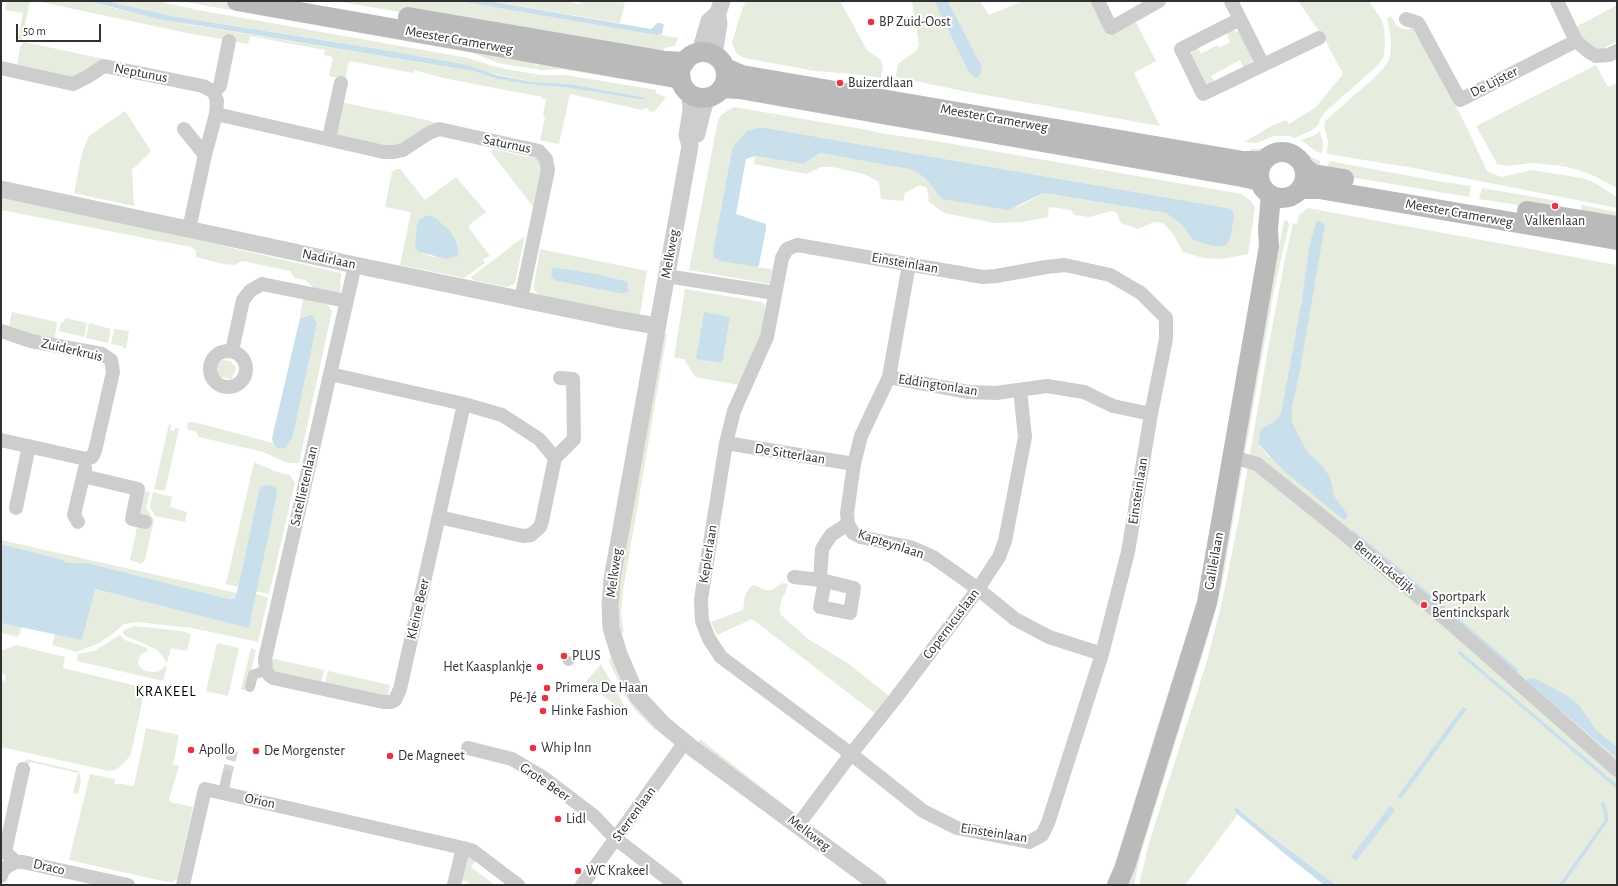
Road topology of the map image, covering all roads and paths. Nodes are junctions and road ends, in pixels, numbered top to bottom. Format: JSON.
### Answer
{"nodes":[{"id":1,"x":237,"y":1,"type":"edge"},
{"id":2,"x":313,"y":1,"type":"edge"},
{"id":3,"x":1098,"y":1,"type":"edge"},
{"id":4,"x":1159,"y":1,"type":"edge"},
{"id":5,"x":1231,"y":1,"type":"edge"},
{"id":6,"x":1557,"y":1,"type":"edge"},
{"id":7,"x":720,"y":7,"type":"edge"},
{"id":8,"x":1240,"y":19,"type":"junction"},
{"id":9,"x":1406,"y":19,"type":"dead end"},
{"id":10,"x":1319,"y":38,"type":"dead end"},
{"id":11,"x":229,"y":41,"type":"dead end"},
{"id":12,"x":1576,"y":41,"type":"junction"},
{"id":13,"x":1617,"y":51,"type":"edge"},
{"id":14,"x":1263,"y":65,"type":"junction"},
{"id":15,"x":1,"y":68,"type":"edge"},
{"id":16,"x":703,"y":74,"type":"junction"},
{"id":17,"x":341,"y":83,"type":"dead end"},
{"id":18,"x":214,"y":92,"type":"junction"},
{"id":19,"x":216,"y":114,"type":"junction"},
{"id":20,"x":184,"y":129,"type":"dead end"},
{"id":21,"x":329,"y":138,"type":"junction"},
{"id":22,"x":205,"y":155,"type":"junction"},
{"id":23,"x":1264,"y":161,"type":"junction"},
{"id":24,"x":1305,"y":168,"type":"junction"},
{"id":25,"x":1,"y":188,"type":"edge"},
{"id":26,"x":1279,"y":191,"type":"junction"},
{"id":27,"x":1617,"y":226,"type":"edge"},
{"id":28,"x":189,"y":229,"type":"junction"},
{"id":29,"x":1617,"y":240,"type":"edge"},
{"id":30,"x":787,"y":249,"type":"joint"},
{"id":31,"x":355,"y":264,"type":"junction"},
{"id":32,"x":909,"y":264,"type":"junction"},
{"id":33,"x":666,"y":276,"type":"junction"},
{"id":34,"x":775,"y":293,"type":"junction"},
{"id":35,"x":521,"y":299,"type":"junction"},
{"id":36,"x":346,"y":301,"type":"junction"},
{"id":37,"x":657,"y":326,"type":"junction"},
{"id":38,"x":1,"y":331,"type":"edge"},
{"id":39,"x":232,"y":351,"type":"dead end"},
{"id":40,"x":330,"y":374,"type":"junction"},
{"id":41,"x":889,"y":377,"type":"junction"},
{"id":42,"x":560,"y":378,"type":"dead end"},
{"id":43,"x":1020,"y":390,"type":"junction"},
{"id":44,"x":464,"y":404,"type":"junction"},
{"id":45,"x":1151,"y":414,"type":"junction"},
{"id":46,"x":1,"y":440,"type":"edge"},
{"id":47,"x":726,"y":443,"type":"junction"},
{"id":48,"x":29,"y":446,"type":"junction"},
{"id":49,"x":1233,"y":457,"type":"junction"},
{"id":50,"x":555,"y":458,"type":"junction"},
{"id":51,"x":86,"y":459,"type":"junction"},
{"id":52,"x":854,"y":464,"type":"junction"},
{"id":53,"x":83,"y":476,"type":"junction"},
{"id":54,"x":16,"y":508,"type":"dead end"},
{"id":55,"x":439,"y":517,"type":"junction"},
{"id":56,"x":78,"y":522,"type":"dead end"},
{"id":57,"x":145,"y":522,"type":"dead end"},
{"id":58,"x":848,"y":524,"type":"junction"},
{"id":59,"x":794,"y":577,"type":"dead end"},
{"id":60,"x":978,"y":589,"type":"junction"},
{"id":61,"x":1102,"y":654,"type":"junction"},
{"id":62,"x":266,"y":670,"type":"junction"},
{"id":63,"x":250,"y":687,"type":"dead end"},
{"id":64,"x":685,"y":742,"type":"junction"},
{"id":65,"x":465,"y":748,"type":"dead end"},
{"id":66,"x":851,"y":754,"type":"junction"},
{"id":67,"x":24,"y":769,"type":"dead end"},
{"id":68,"x":1617,"y":770,"type":"edge"},
{"id":69,"x":228,"y":775,"type":"tunnel mouth"},
{"id":70,"x":223,"y":793,"type":"junction"},
{"id":71,"x":798,"y":825,"type":"junction"},
{"id":72,"x":616,"y":839,"type":"junction"},
{"id":73,"x":463,"y":848,"type":"junction"},
{"id":74,"x":16,"y":862,"type":"junction"},
{"id":75,"x":1,"y":876,"type":"edge"},
{"id":76,"x":1125,"y":876,"type":"edge"},
{"id":77,"x":128,"y":885,"type":"edge"},
{"id":78,"x":183,"y":885,"type":"edge"},
{"id":79,"x":454,"y":885,"type":"edge"},
{"id":80,"x":518,"y":885,"type":"edge"},
{"id":81,"x":582,"y":885,"type":"edge"},
{"id":82,"x":676,"y":885,"type":"edge"},
{"id":83,"x":878,"y":885,"type":"edge"},
{"id":84,"x":1116,"y":885,"type":"edge"}],
"edges":[{"from":1,"to":16,"type":"main road","name":"Meester Cramerweg"},
{"from":2,"to":16,"type":"main road","name":"Meester Cramerweg"},
{"from":3,"to":4,"type":"street"},
{"from":5,"to":8,"type":"street"},
{"from":6,"to":12,"type":"street"},
{"from":7,"to":16,"type":"street"},
{"from":8,"to":14,"type":"street"},
{"from":8,"to":14,"type":"street"},
{"from":9,"to":12,"type":"street","name":"De Lijster"},
{"from":10,"to":14,"type":"street"},
{"from":11,"to":18,"type":"street"},
{"from":12,"to":13,"type":"street"},
{"from":15,"to":18,"type":"street","name":"Neptunus"},
{"from":16,"to":23,"type":"main road","name":"Meester Cramerweg"},
{"from":16,"to":26,"type":"main road","name":"Meester Cramerweg"},
{"from":16,"to":33,"type":"street","name":"Melkweg"},
{"from":17,"to":21,"type":"street"},
{"from":18,"to":19,"type":"street"},
{"from":19,"to":21,"type":"street","name":"Saturnus"},
{"from":19,"to":22,"type":"street"},
{"from":20,"to":22,"type":"street"},
{"from":21,"to":35,"type":"street","name":"Saturnus"},
{"from":22,"to":28,"type":"street"},
{"from":23,"to":24,"type":"main road"},
{"from":23,"to":26,"type":"main road"},
{"from":24,"to":26,"type":"main road"},
{"from":24,"to":27,"type":"main road","name":"Meester Cramerweg"},
{"from":25,"to":28,"type":"street","name":"Nadirlaan"},
{"from":26,"to":29,"type":"main road","name":"Meester Cramerweg"},
{"from":26,"to":49,"type":"main road","name":"Galileilaan"},
{"from":28,"to":31,"type":"street","name":"Nadirlaan"},
{"from":30,"to":32,"type":"street","name":"Einsteinlaan"},
{"from":30,"to":34,"type":"street","name":"Keplerlaan"},
{"from":31,"to":35,"type":"street","name":"Nadirlaan"},
{"from":31,"to":36,"type":"street","name":"Satellietenlaan"},
{"from":32,"to":41,"type":"street","name":"Kapteynlaan"},
{"from":32,"to":45,"type":"street","name":"Einsteinlaan"},
{"from":33,"to":34,"type":"street"},
{"from":33,"to":37,"type":"street","name":"Melkweg"},
{"from":34,"to":47,"type":"street","name":"Keplerlaan"},
{"from":35,"to":37,"type":"street","name":"Nadirlaan"},
{"from":36,"to":39,"type":"street"},
{"from":36,"to":40,"type":"street","name":"Satellietenlaan"},
{"from":37,"to":64,"type":"street","name":"Melkweg"},
{"from":38,"to":51,"type":"street","name":"Zuiderkruis"},
{"from":40,"to":44,"type":"street"},
{"from":40,"to":62,"type":"street","name":"Satellietenlaan"},
{"from":41,"to":43,"type":"street","name":"Eddingtonlaan"},
{"from":41,"to":52,"type":"street","name":"Kapteynlaan"},
{"from":42,"to":50,"type":"street"},
{"from":43,"to":45,"type":"street","name":"Eddingtonlaan"},
{"from":43,"to":60,"type":"street","name":"Copernicuslaan"},
{"from":44,"to":50,"type":"street"},
{"from":44,"to":55,"type":"street","name":"Kleine Beer"},
{"from":45,"to":61,"type":"street","name":"Einsteinlaan"},
{"from":46,"to":48,"type":"street"},
{"from":47,"to":52,"type":"street","name":"De Sitterlaan"},
{"from":47,"to":66,"type":"street","name":"Keplerlaan"},
{"from":48,"to":51,"type":"street"},
{"from":48,"to":54,"type":"street"},
{"from":49,"to":68,"type":"street","name":"Bentincksdijk"},
{"from":49,"to":76,"type":"main road","name":"Galileilaan"},
{"from":50,"to":55,"type":"street"},
{"from":51,"to":53,"type":"street","name":"Zuiderkruis"},
{"from":52,"to":58,"type":"street","name":"Kapteynlaan"},
{"from":53,"to":56,"type":"street","name":"Zuiderkruis"},
{"from":53,"to":57,"type":"street"},
{"from":55,"to":62,"type":"street","name":"Kleine Beer"},
{"from":58,"to":59,"type":"street","name":"Kapteynlaan"},
{"from":58,"to":60,"type":"street","name":"Kapteynlaan"},
{"from":60,"to":61,"type":"street","name":"Kapteynlaan"},
{"from":60,"to":66,"type":"street","name":"Copernicuslaan"},
{"from":61,"to":66,"type":"street","name":"Einsteinlaan"},
{"from":62,"to":63,"type":"street"},
{"from":64,"to":71,"type":"street","name":"Melkweg"},
{"from":64,"to":72,"type":"street","name":"Sterrenlaan"},
{"from":65,"to":72,"type":"street","name":"Grote Beer"},
{"from":66,"to":71,"type":"street","name":"Copernicuslaan"},
{"from":67,"to":74,"type":"street","name":"Draco"},
{"from":69,"to":70,"type":"street"},
{"from":70,"to":73,"type":"street","name":"Orion"},
{"from":70,"to":78,"type":"street","name":"Orion"},
{"from":71,"to":83,"type":"street","name":"Melkweg"},
{"from":72,"to":81,"type":"street","name":"Sterrenlaan"},
{"from":72,"to":82,"type":"street","name":"Grote Beer"},
{"from":73,"to":79,"type":"street"},
{"from":73,"to":80,"type":"street","name":"Orion"},
{"from":74,"to":75,"type":"street","name":"Draco"},
{"from":74,"to":77,"type":"street","name":"Draco"},
{"from":76,"to":84,"type":"main road","name":"Galileilaan"}]}
